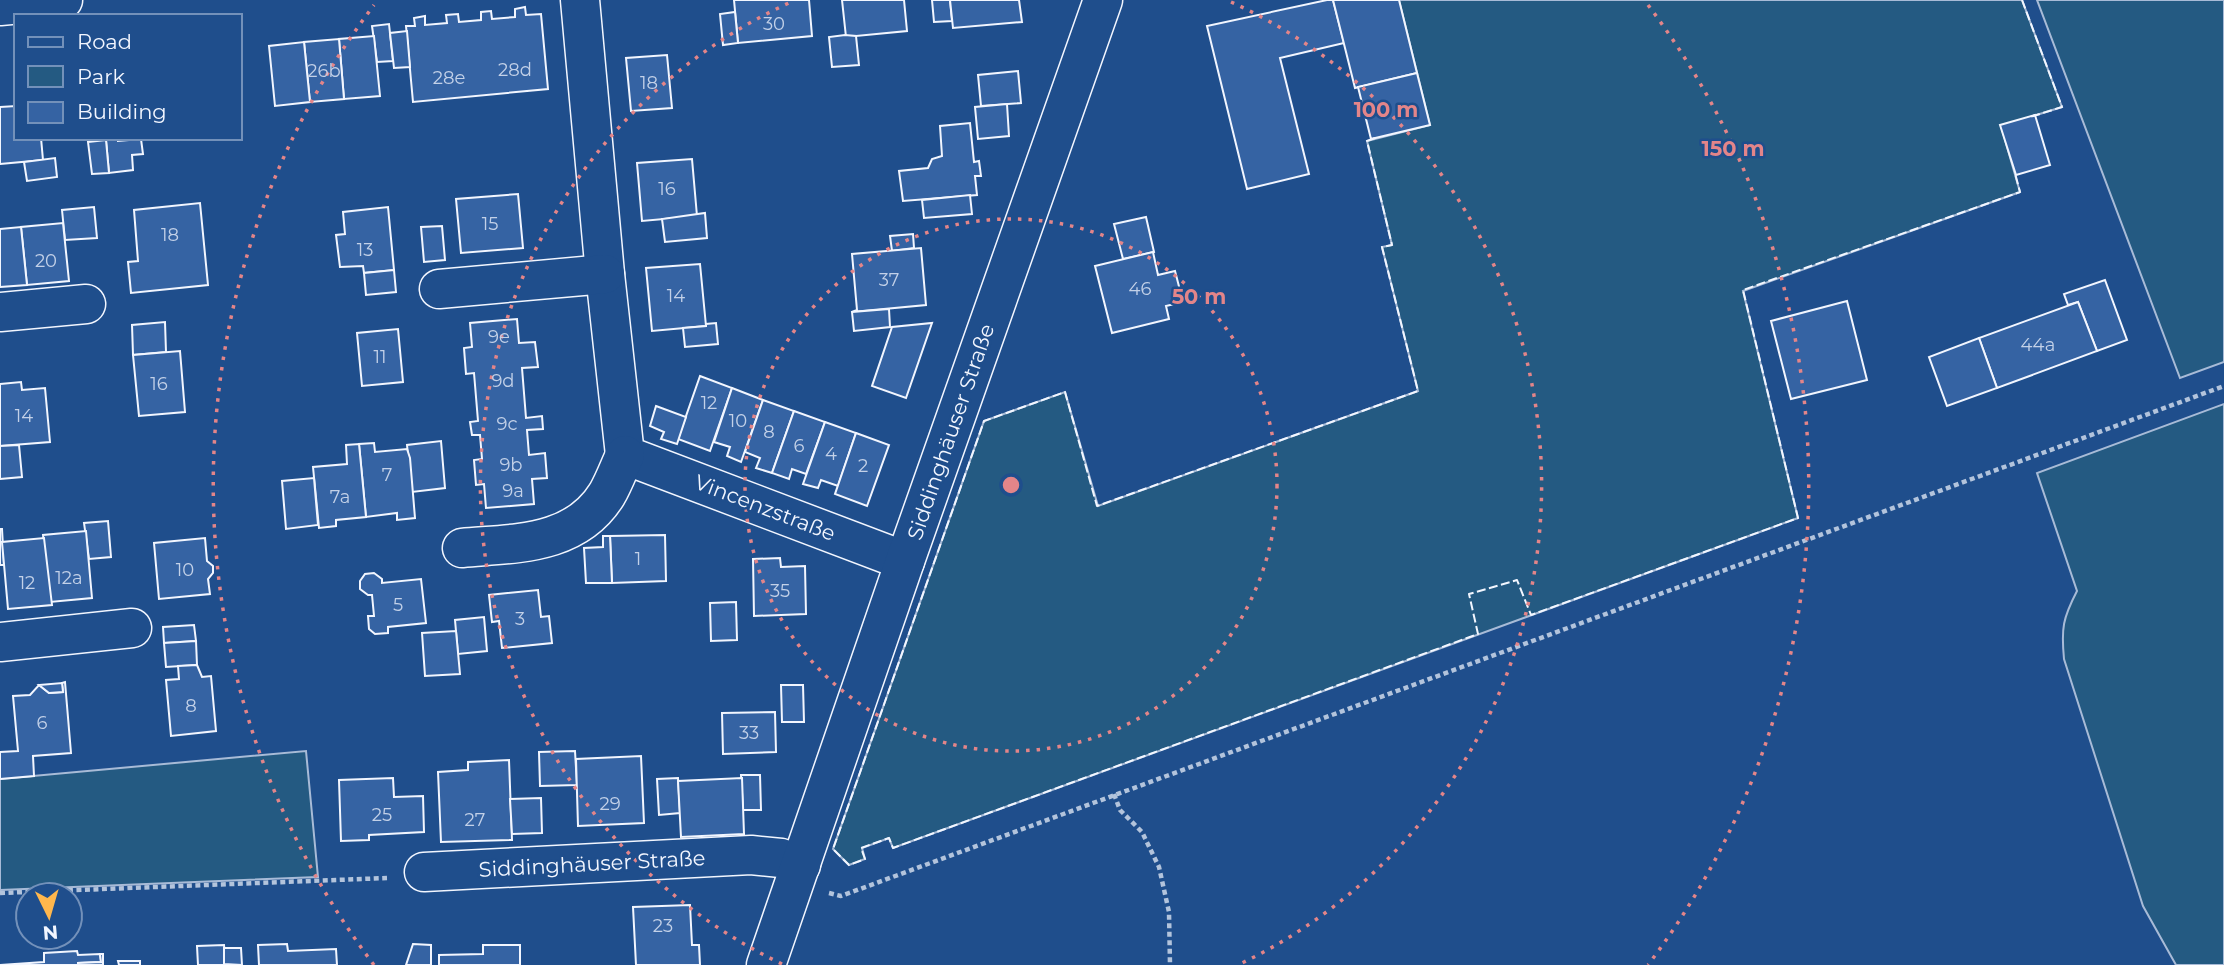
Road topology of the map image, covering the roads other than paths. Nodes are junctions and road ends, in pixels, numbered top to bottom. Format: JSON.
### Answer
{"nodes":[{"id":1,"x":63,"y":0,"type":"edge"},
{"id":2,"x":580,"y":0,"type":"edge"},
{"id":3,"x":1103,"y":0,"type":"edge"},
{"id":4,"x":0,"y":6,"type":"edge"},
{"id":5,"x":605,"y":274,"type":"junction"},
{"id":6,"x":439,"y":289,"type":"dead end"},
{"id":7,"x":86,"y":304,"type":"dead end"},
{"id":8,"x":0,"y":312,"type":"edge"},
{"id":9,"x":625,"y":455,"type":"junction"},
{"id":10,"x":462,"y":548,"type":"dead end"},
{"id":11,"x":905,"y":561,"type":"junction"},
{"id":12,"x":132,"y":628,"type":"dead end"},
{"id":13,"x":0,"y":642,"type":"edge"},
{"id":14,"x":424,"y":872,"type":"road end"},
{"id":15,"x":798,"y":874,"type":"junction"},
{"id":16,"x":766,"y":965,"type":"edge"}],
"edges":[{"from":1,"to":4,"type":"street"},
{"from":2,"to":5,"type":"street"},
{"from":3,"to":11,"type":"street","name":"Siddinghäuser Straße"},
{"from":5,"to":6,"type":"street"},
{"from":5,"to":9,"type":"street"},
{"from":7,"to":8,"type":"street"},
{"from":9,"to":10,"type":"street"},
{"from":9,"to":11,"type":"street","name":"Vincenzstraße"},
{"from":11,"to":15,"type":"street","name":"Siddinghäuser Straße"},
{"from":12,"to":13,"type":"street"},
{"from":14,"to":15,"type":"street","name":"Siddinghäuser Straße"},
{"from":15,"to":16,"type":"street","name":"Siddinghäuser Straße"}]}
